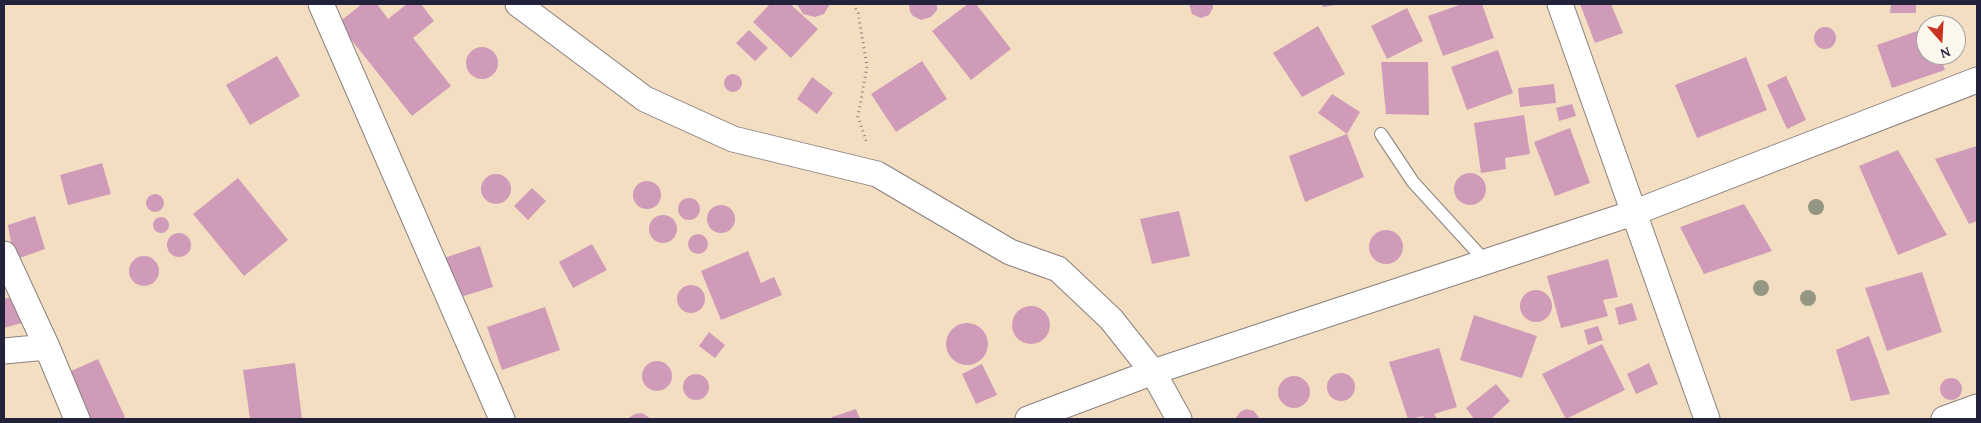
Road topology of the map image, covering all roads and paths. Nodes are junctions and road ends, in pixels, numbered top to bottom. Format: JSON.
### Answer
{"nodes":[{"id":1,"x":321,"y":4,"type":"edge"},
{"id":2,"x":518,"y":4,"type":"edge"},
{"id":3,"x":853,"y":4,"type":"edge"},
{"id":4,"x":1560,"y":4,"type":"edge"},
{"id":5,"x":1977,"y":80,"type":"edge"},
{"id":6,"x":1381,"y":134,"type":"dead end"},
{"id":7,"x":876,"y":174,"type":"junction"},
{"id":8,"x":1633,"y":213,"type":"junction"},
{"id":9,"x":4,"y":254,"type":"edge"},
{"id":10,"x":1486,"y":262,"type":"junction"},
{"id":11,"x":47,"y":347,"type":"junction"},
{"id":12,"x":4,"y":351,"type":"edge"},
{"id":13,"x":1154,"y":372,"type":"junction"},
{"id":14,"x":1977,"y":407,"type":"edge"},
{"id":15,"x":77,"y":419,"type":"edge"},
{"id":16,"x":502,"y":419,"type":"edge"},
{"id":17,"x":1028,"y":419,"type":"edge"},
{"id":18,"x":1179,"y":419,"type":"edge"},
{"id":19,"x":1707,"y":419,"type":"edge"},
{"id":20,"x":1944,"y":419,"type":"edge"}],
"edges":[{"from":1,"to":16,"type":"street"},
{"from":2,"to":7,"type":"street"},
{"from":3,"to":7,"type":"path"},
{"from":4,"to":8,"type":"street"},
{"from":5,"to":8,"type":"street"},
{"from":6,"to":10,"type":"lane"},
{"from":7,"to":13,"type":"street"},
{"from":8,"to":10,"type":"street"},
{"from":8,"to":19,"type":"street"},
{"from":9,"to":11,"type":"street"},
{"from":10,"to":13,"type":"street"},
{"from":11,"to":12,"type":"street"},
{"from":11,"to":15,"type":"street"},
{"from":13,"to":17,"type":"street"},
{"from":13,"to":18,"type":"street"},
{"from":14,"to":20,"type":"street"}]}
